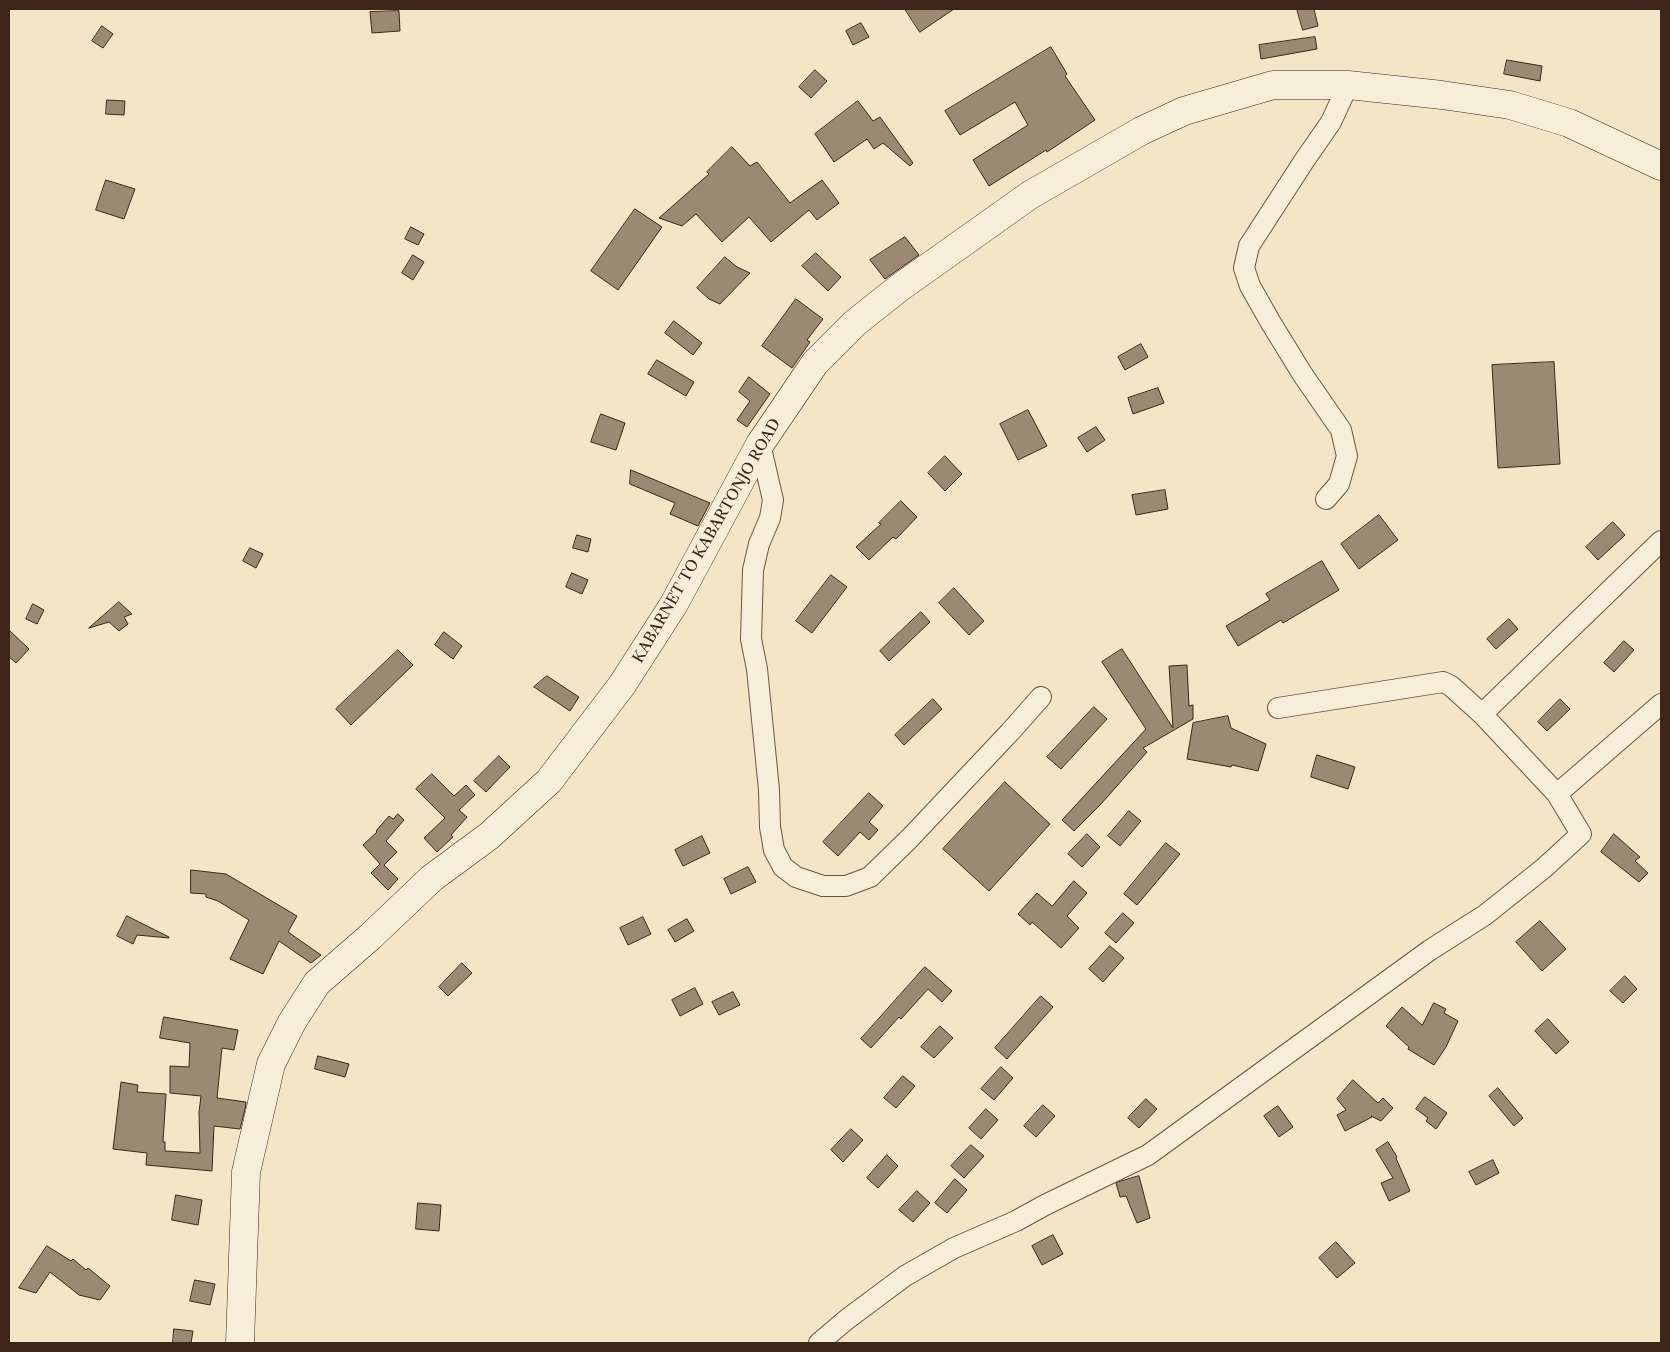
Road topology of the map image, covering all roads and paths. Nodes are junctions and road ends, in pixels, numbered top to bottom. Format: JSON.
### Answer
{"nodes":[{"id":1,"x":1348,"y":85,"type":"junction"},
{"id":2,"x":1661,"y":166,"type":"edge"},
{"id":3,"x":760,"y":444,"type":"junction"},
{"id":4,"x":1326,"y":499,"type":"dead end"},
{"id":5,"x":1661,"y":541,"type":"edge"},
{"id":6,"x":1041,"y":696,"type":"dead end"},
{"id":7,"x":1661,"y":704,"type":"edge"},
{"id":8,"x":1278,"y":708,"type":"dead end"},
{"id":9,"x":1482,"y":714,"type":"junction"},
{"id":10,"x":1557,"y":794,"type":"junction"},
{"id":11,"x":240,"y":1343,"type":"edge"},
{"id":12,"x":819,"y":1343,"type":"edge"}],
"edges":[{"from":1,"to":2,"type":"main road","name":"KABARNET TO KABARTONJO ROAD"},
{"from":1,"to":3,"type":"main road","name":"KABARNET TO KABARTONJO ROAD"},
{"from":1,"to":4,"type":"street"},
{"from":3,"to":6,"type":"street"},
{"from":3,"to":11,"type":"main road","name":"KABARNET TO KABARTONJO ROAD"},
{"from":5,"to":9,"type":"street"},
{"from":7,"to":10,"type":"street"},
{"from":8,"to":9,"type":"street"},
{"from":9,"to":10,"type":"street"},
{"from":10,"to":12,"type":"street"}]}
